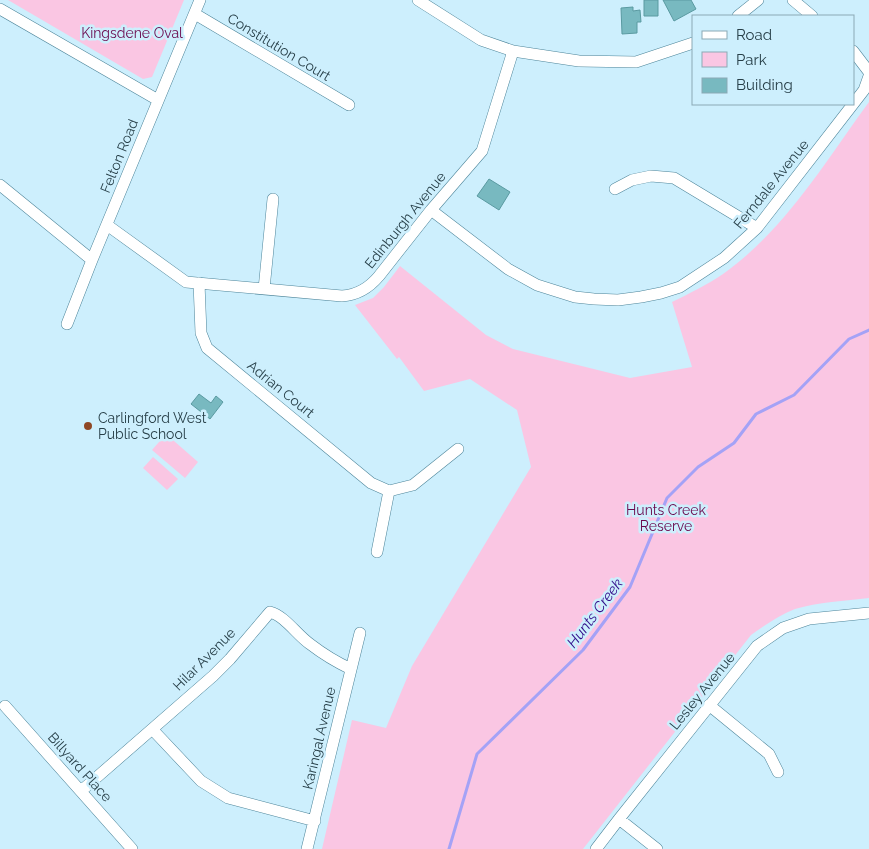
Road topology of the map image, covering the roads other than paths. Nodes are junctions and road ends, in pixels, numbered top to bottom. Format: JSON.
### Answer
{"nodes":[{"id":1,"x":200,"y":0,"type":"edge"},
{"id":2,"x":418,"y":0,"type":"edge"},
{"id":3,"x":758,"y":0,"type":"edge"},
{"id":4,"x":794,"y":0,"type":"edge"},
{"id":5,"x":0,"y":8,"type":"edge"},
{"id":6,"x":195,"y":14,"type":"junction"},
{"id":7,"x":739,"y":15,"type":"edge"},
{"id":8,"x":811,"y":15,"type":"edge"},
{"id":9,"x":692,"y":44,"type":"edge"},
{"id":10,"x":513,"y":51,"type":"junction"},
{"id":11,"x":854,"y":52,"type":"edge"},
{"id":12,"x":869,"y":72,"type":"edge"},
{"id":13,"x":869,"y":76,"type":"edge"},
{"id":14,"x":158,"y":100,"type":"junction"},
{"id":15,"x":854,"y":103,"type":"edge"},
{"id":16,"x":852,"y":105,"type":"edge"},
{"id":17,"x":349,"y":106,"type":"dead end"},
{"id":18,"x":0,"y":185,"type":"edge"},
{"id":19,"x":615,"y":189,"type":"dead end"},
{"id":20,"x":273,"y":199,"type":"dead end"},
{"id":21,"x":432,"y":210,"type":"junction"},
{"id":22,"x":107,"y":224,"type":"junction"},
{"id":23,"x":757,"y":228,"type":"junction"},
{"id":24,"x":92,"y":260,"type":"junction"},
{"id":25,"x":199,"y":283,"type":"junction"},
{"id":26,"x":264,"y":289,"type":"junction"},
{"id":27,"x":67,"y":324,"type":"dead end"},
{"id":28,"x":458,"y":449,"type":"dead end"},
{"id":29,"x":389,"y":491,"type":"junction"},
{"id":30,"x":377,"y":552,"type":"dead end"},
{"id":31,"x":869,"y":612,"type":"edge"},
{"id":32,"x":360,"y":633,"type":"dead end"},
{"id":33,"x":351,"y":669,"type":"junction"},
{"id":34,"x":709,"y":705,"type":"junction"},
{"id":35,"x":5,"y":706,"type":"dead end"},
{"id":36,"x":152,"y":728,"type":"junction"},
{"id":37,"x":778,"y":772,"type":"dead end"},
{"id":38,"x":81,"y":791,"type":"junction"},
{"id":39,"x":619,"y":819,"type":"junction"},
{"id":40,"x":315,"y":821,"type":"junction"},
{"id":41,"x":132,"y":849,"type":"edge"},
{"id":42,"x":307,"y":849,"type":"edge"},
{"id":43,"x":596,"y":849,"type":"edge"},
{"id":44,"x":656,"y":849,"type":"edge"}],
"edges":[{"from":1,"to":6,"type":"street","name":"Felton Road"},
{"from":2,"to":10,"type":"street"},
{"from":3,"to":7,"type":"street"},
{"from":4,"to":8,"type":"street"},
{"from":5,"to":14,"type":"street"},
{"from":6,"to":14,"type":"street","name":"Felton Road"},
{"from":6,"to":17,"type":"street","name":"Constitution Court"},
{"from":9,"to":10,"type":"street"},
{"from":10,"to":21,"type":"street","name":"Edinburgh Avenue"},
{"from":11,"to":12,"type":"street"},
{"from":13,"to":15,"type":"street","name":"Ferndale Avenue"},
{"from":14,"to":22,"type":"street","name":"Felton Road"},
{"from":16,"to":23,"type":"street","name":"Ferndale Avenue"},
{"from":18,"to":24,"type":"street"},
{"from":19,"to":23,"type":"street"},
{"from":20,"to":26,"type":"street"},
{"from":21,"to":23,"type":"street","name":"Ferndale Avenue"},
{"from":21,"to":26,"type":"street","name":"Edinburgh Avenue"},
{"from":22,"to":24,"type":"street","name":"Felton Road"},
{"from":22,"to":25,"type":"street","name":"Edinburgh Avenue"},
{"from":24,"to":27,"type":"street","name":"Felton Road"},
{"from":25,"to":26,"type":"street","name":"Edinburgh Avenue"},
{"from":25,"to":29,"type":"street","name":"Adrian Court"},
{"from":28,"to":29,"type":"street"},
{"from":29,"to":30,"type":"street"},
{"from":31,"to":34,"type":"street","name":"Lesley Avenue"},
{"from":32,"to":33,"type":"street","name":"Karingal Avenue"},
{"from":33,"to":36,"type":"street","name":"Hilar Avenue"},
{"from":33,"to":40,"type":"street","name":"Karingal Avenue"},
{"from":34,"to":37,"type":"street"},
{"from":34,"to":39,"type":"street","name":"Lesley Avenue"},
{"from":35,"to":38,"type":"street","name":"Billyard Place"},
{"from":36,"to":38,"type":"street","name":"Hilar Avenue"},
{"from":36,"to":40,"type":"street"},
{"from":38,"to":41,"type":"street","name":"Billyard Place"},
{"from":39,"to":43,"type":"street","name":"Lesley Avenue"},
{"from":39,"to":44,"type":"street"},
{"from":40,"to":42,"type":"street","name":"Karingal Avenue"}]}
